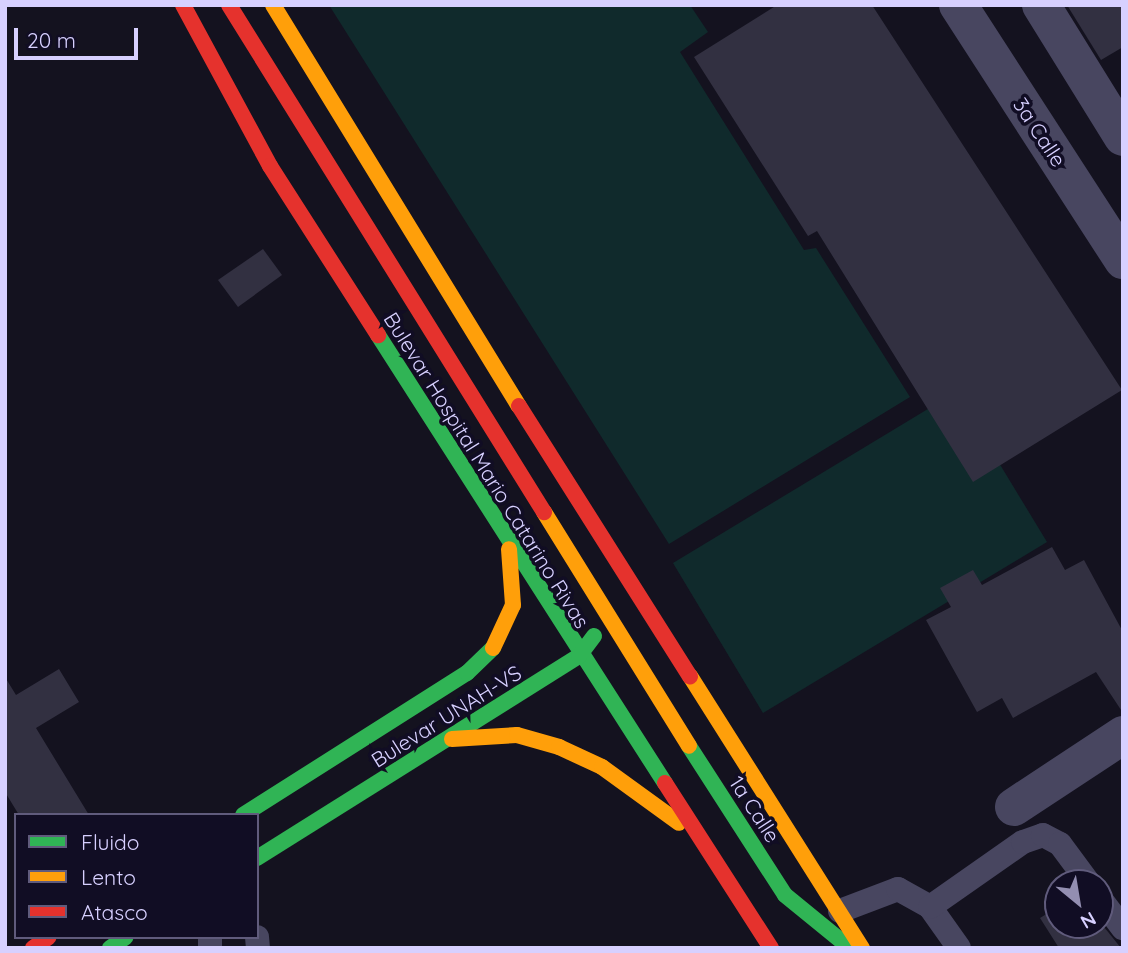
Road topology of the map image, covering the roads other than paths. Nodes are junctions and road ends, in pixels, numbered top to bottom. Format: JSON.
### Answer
{"nodes":[{"id":1,"x":183,"y":5,"type":"edge"},
{"id":2,"x":229,"y":5,"type":"edge"},
{"id":3,"x":273,"y":5,"type":"edge"},
{"id":4,"x":958,"y":5,"type":"edge"},
{"id":5,"x":1041,"y":5,"type":"edge"},
{"id":6,"x":1123,"y":137,"type":"edge"},
{"id":7,"x":1123,"y":260,"type":"edge"},
{"id":8,"x":508,"y":540,"type":"junction"},
{"id":9,"x":632,"y":583,"type":"junction"},
{"id":10,"x":579,"y":656,"type":"junction"},
{"id":11,"x":1123,"y":735,"type":"edge"},
{"id":12,"x":447,"y":740,"type":"junction"},
{"id":13,"x":690,"y":746,"type":"joint"},
{"id":14,"x":1014,"y":807,"type":"dead end"},
{"id":15,"x":246,"y":813,"type":"edge"},
{"id":16,"x":699,"y":838,"type":"junction"},
{"id":17,"x":259,"y":857,"type":"edge"},
{"id":18,"x":1079,"y":869,"type":"edge"},
{"id":19,"x":785,"y":895,"type":"junction"},
{"id":20,"x":930,"y":907,"type":"junction"},
{"id":21,"x":840,"y":911,"type":"junction"},
{"id":22,"x":791,"y":921,"type":"dead end"},
{"id":23,"x":771,"y":948,"type":"edge"},
{"id":24,"x":850,"y":948,"type":"edge"},
{"id":25,"x":862,"y":948,"type":"edge"},
{"id":26,"x":959,"y":948,"type":"edge"}],
"edges":[{"from":1,"to":8,"type":"main road","name":"Bulevar Hospital Mario Catarino Rivas"},
{"from":2,"to":13,"type":"main road","name":"Bulevar Hospital Mario Catarino Rivas","bridge":true},
{"from":3,"to":9,"type":"main road"},
{"from":4,"to":7,"type":"street","name":"3a Calle"},
{"from":5,"to":6,"type":"street"},
{"from":8,"to":10,"type":"main road","name":"Bulevar Hospital Mario Catarino Rivas"},
{"from":8,"to":15,"type":"main road","name":"Bulevar UNAH-VS"},
{"from":9,"to":10,"type":"main road","name":"Bulevar UNAH-VS"},
{"from":9,"to":21,"type":"main road"},
{"from":10,"to":12,"type":"main road","name":"Bulevar UNAH-VS"},
{"from":10,"to":16,"type":"main road","name":"Bulevar Hospital Mario Catarino Rivas"},
{"from":11,"to":14,"type":"street"},
{"from":12,"to":16,"type":"main road"},
{"from":12,"to":17,"type":"main road","name":"Bulevar UNAH-VS"},
{"from":13,"to":19,"type":"main road","name":"1a Calle"},
{"from":16,"to":23,"type":"main road","name":"Bulevar Hospital Mario Catarino Rivas"},
{"from":18,"to":20,"type":"lane"},
{"from":19,"to":22,"type":"main road"},
{"from":19,"to":24,"type":"main road"},
{"from":20,"to":21,"type":"lane"},
{"from":20,"to":26,"type":"lane"},
{"from":21,"to":25,"type":"main road"}]}
